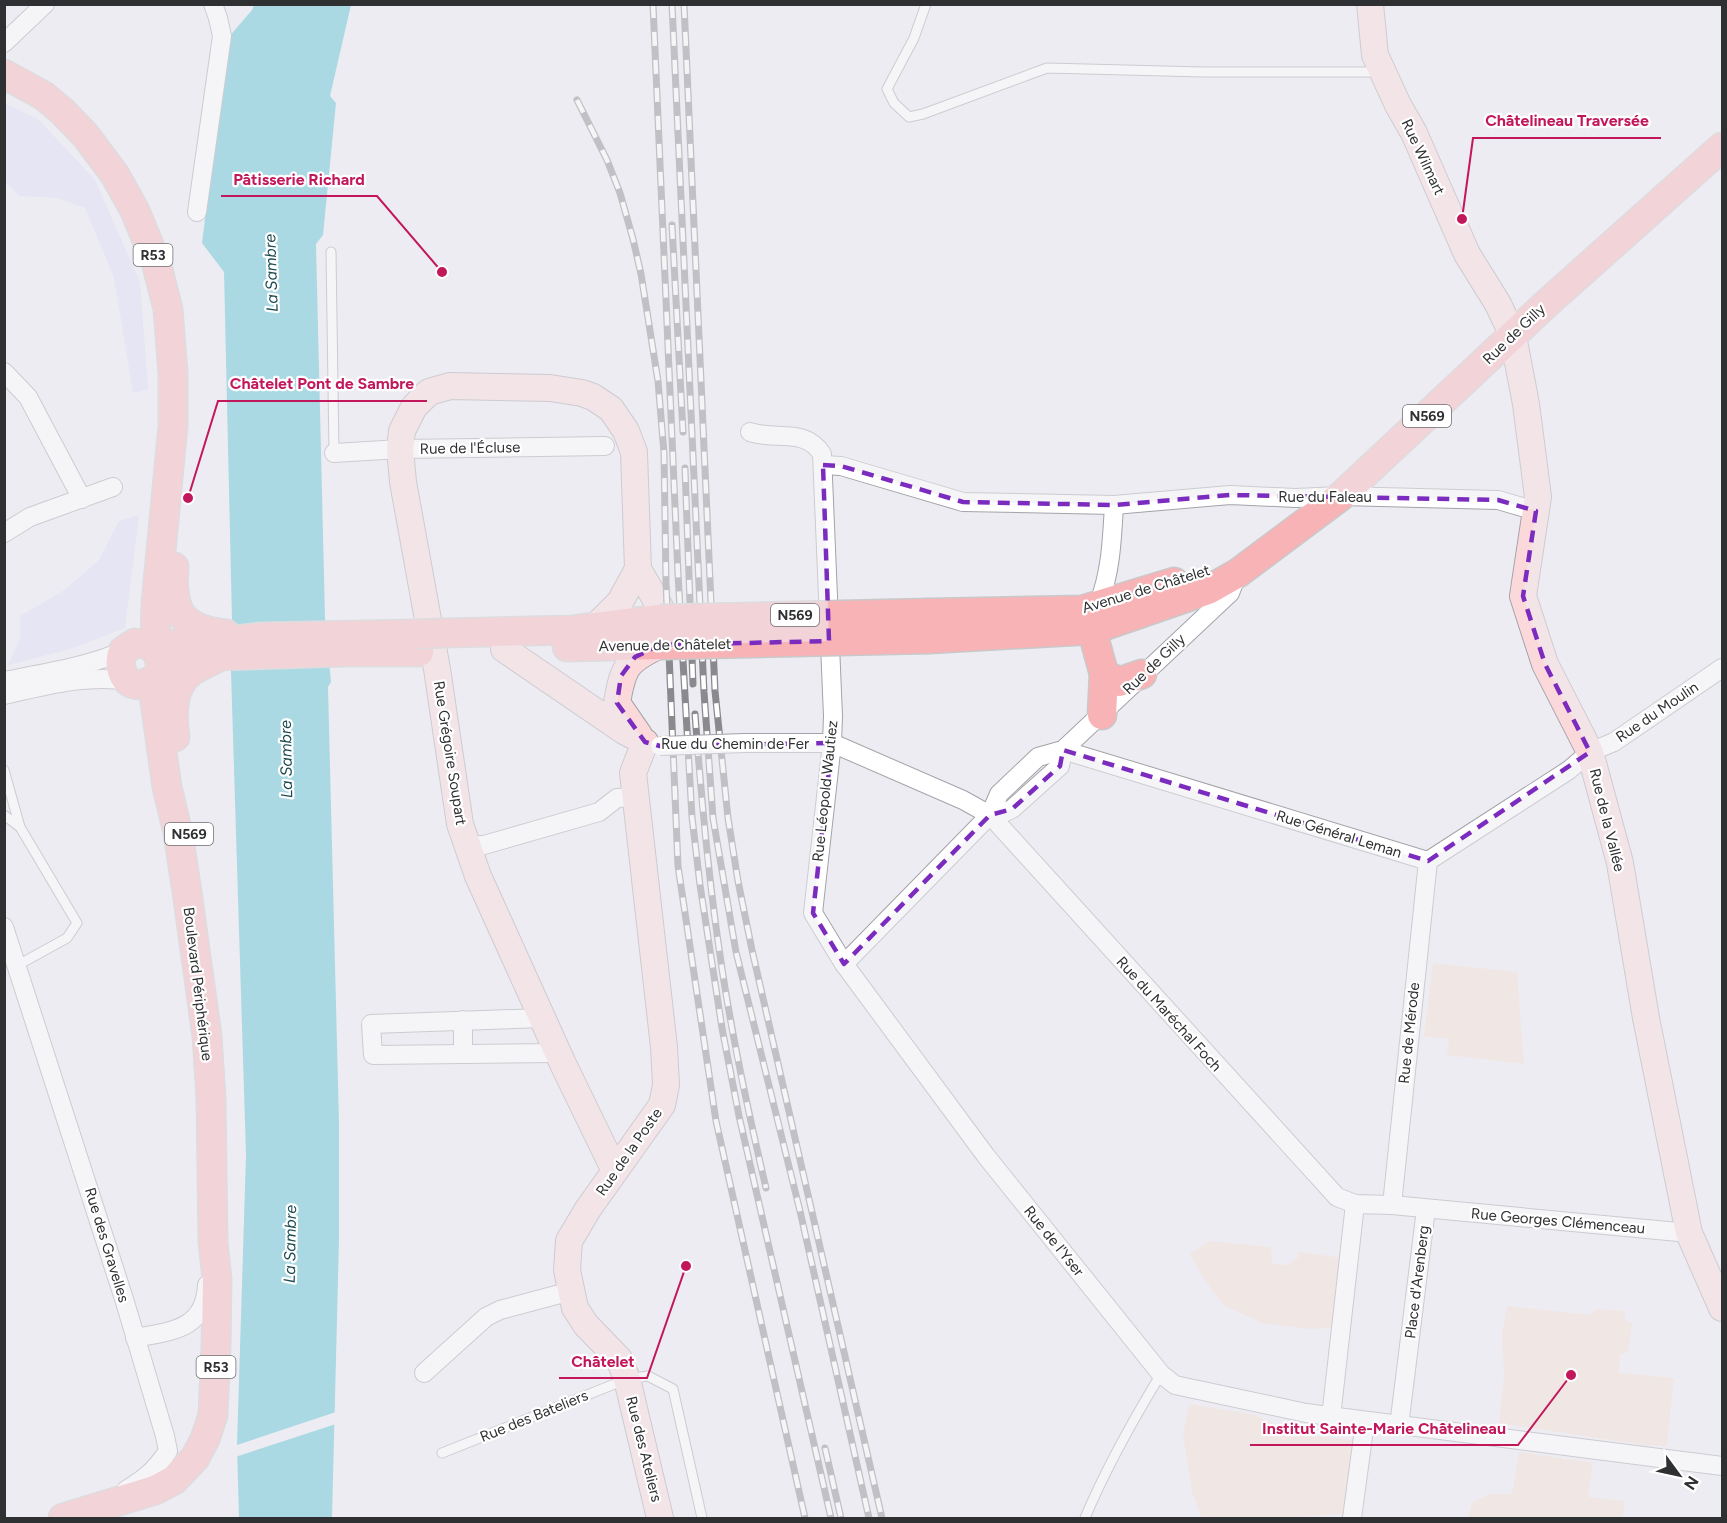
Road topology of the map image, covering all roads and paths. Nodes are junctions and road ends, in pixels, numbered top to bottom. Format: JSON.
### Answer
{"nodes":[{"id":1,"x":45,"y":4,"type":"edge"},
{"id":2,"x":213,"y":4,"type":"edge"},
{"id":3,"x":926,"y":4,"type":"edge"},
{"id":4,"x":1370,"y":4,"type":"edge"},
{"id":5,"x":4,"y":43,"type":"edge"},
{"id":6,"x":1383,"y":72,"type":"junction"},
{"id":7,"x":10,"y":76,"type":"edge"},
{"id":8,"x":1722,"y":147,"type":"edge"},
{"id":9,"x":197,"y":212,"type":"dead end"},
{"id":10,"x":331,"y":252,"type":"dead end"},
{"id":11,"x":1513,"y":336,"type":"junction"},
{"id":12,"x":4,"y":372,"type":"edge"},
{"id":13,"x":750,"y":432,"type":"dead end"},
{"id":14,"x":605,"y":446,"type":"dead end"},
{"id":15,"x":400,"y":449,"type":"junction"},
{"id":16,"x":334,"y":453,"type":"joint"},
{"id":17,"x":823,"y":465,"type":"junction"},
{"id":18,"x":168,"y":481,"type":"junction"},
{"id":19,"x":113,"y":487,"type":"dead end"},
{"id":20,"x":1341,"y":496,"type":"junction"},
{"id":21,"x":82,"y":499,"type":"junction"},
{"id":22,"x":1114,"y":505,"type":"junction"},
{"id":23,"x":1536,"y":511,"type":"junction"},
{"id":24,"x":1307,"y":522,"type":"junction"},
{"id":25,"x":4,"y":533,"type":"edge"},
{"id":26,"x":638,"y":569,"type":"junction"},
{"id":27,"x":1238,"y":573,"type":"junction"},
{"id":28,"x":1095,"y":617,"type":"junction"},
{"id":29,"x":660,"y":624,"type":"junction"},
{"id":30,"x":595,"y":627,"type":"junction"},
{"id":31,"x":447,"y":642,"type":"junction"},
{"id":32,"x":222,"y":644,"type":"junction"},
{"id":33,"x":345,"y":644,"type":"junction"},
{"id":34,"x":504,"y":649,"type":"junction"},
{"id":35,"x":141,"y":655,"type":"junction"},
{"id":36,"x":1722,"y":668,"type":"edge"},
{"id":37,"x":1104,"y":674,"type":"junction"},
{"id":38,"x":1142,"y":674,"type":"junction"},
{"id":39,"x":4,"y":681,"type":"edge"},
{"id":40,"x":129,"y":681,"type":"joint"},
{"id":41,"x":4,"y":695,"type":"edge"},
{"id":42,"x":1102,"y":715,"type":"junction"},
{"id":43,"x":832,"y":743,"type":"junction"},
{"id":44,"x":652,"y":744,"type":"junction"},
{"id":45,"x":1063,"y":750,"type":"junction"},
{"id":46,"x":1590,"y":752,"type":"junction"},
{"id":47,"x":4,"y":770,"type":"edge"},
{"id":48,"x":636,"y":797,"type":"junction"},
{"id":49,"x":4,"y":815,"type":"edge"},
{"id":50,"x":990,"y":816,"type":"junction"},
{"id":51,"x":20,"y":827,"type":"junction"},
{"id":52,"x":468,"y":845,"type":"junction"},
{"id":53,"x":1428,"y":861,"type":"junction"},
{"id":54,"x":4,"y":927,"type":"edge"},
{"id":55,"x":844,"y":964,"type":"junction"},
{"id":56,"x":11,"y":968,"type":"edge"},
{"id":57,"x":542,"y":1018,"type":"junction"},
{"id":58,"x":463,"y":1020,"type":"junction"},
{"id":59,"x":207,"y":1036,"type":"junction"},
{"id":60,"x":558,"y":1053,"type":"junction"},
{"id":61,"x":463,"y":1054,"type":"junction"},
{"id":62,"x":615,"y":1170,"type":"junction"},
{"id":63,"x":1355,"y":1204,"type":"junction"},
{"id":64,"x":1392,"y":1205,"type":"junction"},
{"id":65,"x":1426,"y":1209,"type":"junction"},
{"id":66,"x":1689,"y":1233,"type":"junction"},
{"id":67,"x":213,"y":1242,"type":"junction"},
{"id":68,"x":571,"y":1291,"type":"junction"},
{"id":69,"x":1722,"y":1308,"type":"edge"},
{"id":70,"x":135,"y":1338,"type":"junction"},
{"id":71,"x":424,"y":1373,"type":"dead end"},
{"id":72,"x":1161,"y":1374,"type":"junction"},
{"id":73,"x":637,"y":1377,"type":"junction"},
{"id":74,"x":1331,"y":1417,"type":"junction"},
{"id":75,"x":1365,"y":1422,"type":"junction"},
{"id":76,"x":1400,"y":1426,"type":"junction"},
{"id":77,"x":442,"y":1453,"type":"dead end"},
{"id":78,"x":1722,"y":1466,"type":"edge"},
{"id":79,"x":67,"y":1517,"type":"edge"},
{"id":80,"x":660,"y":1518,"type":"edge"},
{"id":81,"x":702,"y":1518,"type":"edge"},
{"id":82,"x":1086,"y":1518,"type":"edge"},
{"id":83,"x":1352,"y":1518,"type":"edge"}],
"edges":[{"from":1,"to":5,"type":"street"},
{"from":2,"to":9,"type":"street"},
{"from":3,"to":6,"type":"lane"},
{"from":4,"to":6,"type":"street","name":"Rue Wilmart"},
{"from":6,"to":11,"type":"street","name":"Rue Wilmart"},
{"from":7,"to":18,"type":"main road","name":"Boulevard Périphérique","number":"R53"},
{"from":8,"to":11,"type":"main road","name":"Rue de Gilly","number":"N569"},
{"from":10,"to":16,"type":"lane"},
{"from":11,"to":20,"type":"main road","name":"Rue de Gilly","number":"N569"},
{"from":11,"to":23,"type":"street","name":"Rue de la Vallée"},
{"from":12,"to":21,"type":"street"},
{"from":13,"to":17,"type":"street"},
{"from":14,"to":15,"type":"street","name":"Rue de l'Écluse"},
{"from":15,"to":16,"type":"street","name":"Rue de l'Écluse"},
{"from":15,"to":26,"type":"street","name":"Rue Grégoire Soupart"},
{"from":15,"to":52,"type":"street","name":"Rue Grégoire Soupart"},
{"from":17,"to":22,"type":"street","name":"Rue du Faleau"},
{"from":17,"to":43,"type":"street","name":"Rue Léopold Wautiez"},
{"from":18,"to":32,"type":"main road","number":"N569"},
{"from":18,"to":35,"type":"main road","name":"Boulevard Périphérique","number":"R53"},
{"from":19,"to":21,"type":"street"},
{"from":20,"to":22,"type":"street","name":"Rue du Faleau"},
{"from":20,"to":23,"type":"street","name":"Rue du Faleau"},
{"from":20,"to":24,"type":"main road","name":"Rue de Gilly","number":"N569"},
{"from":21,"to":25,"type":"street"},
{"from":22,"to":28,"type":"street"},
{"from":23,"to":46,"type":"street","name":"Rue de la Vallée"},
{"from":24,"to":27,"type":"main road","name":"Avenue de Châtelet","number":"N569"},
{"from":24,"to":28,"type":"main road","name":"Avenue de Châtelet","number":"N569"},
{"from":26,"to":29,"type":"street"},
{"from":26,"to":30,"type":"street"},
{"from":27,"to":28,"type":"main road","name":"Avenue de Châtelet","number":"N569"},
{"from":27,"to":38,"type":"street","name":"Rue de Gilly"},
{"from":28,"to":29,"type":"main road","name":"Avenue de Châtelet","number":"N569","bridge":true},
{"from":28,"to":37,"type":"main road"},
{"from":29,"to":30,"type":"main road","name":"Avenue de Châtelet","number":"N569"},
{"from":29,"to":34,"type":"main road","name":"Avenue de Châtelet","number":"N569"},
{"from":29,"to":44,"type":"street"},
{"from":30,"to":31,"type":"main road","name":"Avenue de Châtelet","number":"N569"},
{"from":31,"to":33,"type":"main road","name":"Avenue de Châtelet","number":"N569","bridge":true},
{"from":31,"to":34,"type":"main road","name":"Avenue de Châtelet","number":"N569"},
{"from":32,"to":33,"type":"main road","name":"Avenue de Châtelet","number":"N569"},
{"from":32,"to":33,"type":"main road","name":"Avenue de Châtelet","number":"N569"},
{"from":32,"to":35,"type":"main road","name":"Avenue de Châtelet","number":"N569"},
{"from":32,"to":59,"type":"main road","number":"N569"},
{"from":34,"to":44,"type":"street"},
{"from":35,"to":39,"type":"street","name":"Avenue de Châtelet"},
{"from":35,"to":40,"type":"main road","number":"R53"},
{"from":35,"to":59,"type":"main road","name":"Boulevard Périphérique","number":"R53"},
{"from":36,"to":46,"type":"street","name":"Rue du Moulin"},
{"from":37,"to":38,"type":"main road"},
{"from":37,"to":42,"type":"main road"},
{"from":38,"to":42,"type":"street","name":"Rue de Gilly"},
{"from":40,"to":41,"type":"street"},
{"from":42,"to":45,"type":"street","name":"Rue de Gilly"},
{"from":43,"to":44,"type":"street","name":"Rue du Chemin de Fer","bridge":true},
{"from":43,"to":50,"type":"street","name":"Rue du Chemin de Fer"},
{"from":43,"to":55,"type":"street","name":"Rue Léopold Wautiez"},
{"from":44,"to":48,"type":"street","name":"Rue de la Poste"},
{"from":45,"to":50,"type":"street","name":"Rue de Gilly"},
{"from":45,"to":53,"type":"street","name":"Rue Général Leman"},
{"from":46,"to":53,"type":"street"},
{"from":46,"to":66,"type":"street","name":"Rue de la Vallée"},
{"from":47,"to":51,"type":"lane"},
{"from":48,"to":52,"type":"street"},
{"from":48,"to":62,"type":"street","name":"Rue de la Poste"},
{"from":49,"to":51,"type":"lane"},
{"from":50,"to":55,"type":"street","name":"Rue de Gilly"},
{"from":50,"to":63,"type":"street","name":"Rue du Maréchal Foch"},
{"from":51,"to":56,"type":"lane"},
{"from":52,"to":57,"type":"street","name":"Rue Grégoire Soupart"},
{"from":53,"to":64,"type":"street","name":"Rue de Mérode"},
{"from":54,"to":56,"type":"street","name":"Rue des Gravelles"},
{"from":55,"to":72,"type":"street","name":"Rue de l'Yser"},
{"from":56,"to":70,"type":"street","name":"Rue des Gravelles"},
{"from":57,"to":58,"type":"street"},
{"from":57,"to":60,"type":"street","name":"Rue Grégoire Soupart"},
{"from":58,"to":61,"type":"street"},
{"from":58,"to":61,"type":"street"},
{"from":59,"to":67,"type":"main road","name":"Boulevard Périphérique","number":"R53"},
{"from":60,"to":61,"type":"street"},
{"from":60,"to":62,"type":"street","name":"Rue Grégoire Soupart"},
{"from":62,"to":68,"type":"street","name":"Rue de la Poste"},
{"from":63,"to":64,"type":"street","name":"Place d'Arenberg"},
{"from":63,"to":74,"type":"street"},
{"from":64,"to":65,"type":"street","name":"Place d'Arenberg"},
{"from":65,"to":66,"type":"street","name":"Rue Georges Clémenceau"},
{"from":65,"to":76,"type":"street","name":"Place d'Arenberg"},
{"from":66,"to":69,"type":"street","name":"Rue de la Vallée"},
{"from":67,"to":70,"type":"street"},
{"from":67,"to":79,"type":"main road","name":"Boulevard Périphérique","number":"R53"},
{"from":68,"to":71,"type":"street"},
{"from":68,"to":73,"type":"street","name":"Rue de la Poste"},
{"from":70,"to":79,"type":"street","name":"Rue des Gravelles"},
{"from":72,"to":74,"type":"street","name":"Rue de l'Yser"},
{"from":72,"to":82,"type":"lane"},
{"from":73,"to":77,"type":"lane","name":"Rue des Bateliers"},
{"from":73,"to":80,"type":"street","name":"Rue des Ateliers"},
{"from":73,"to":81,"type":"lane"},
{"from":74,"to":75,"type":"street"},
{"from":75,"to":76,"type":"street"},
{"from":75,"to":83,"type":"street"},
{"from":76,"to":78,"type":"street"}]}
